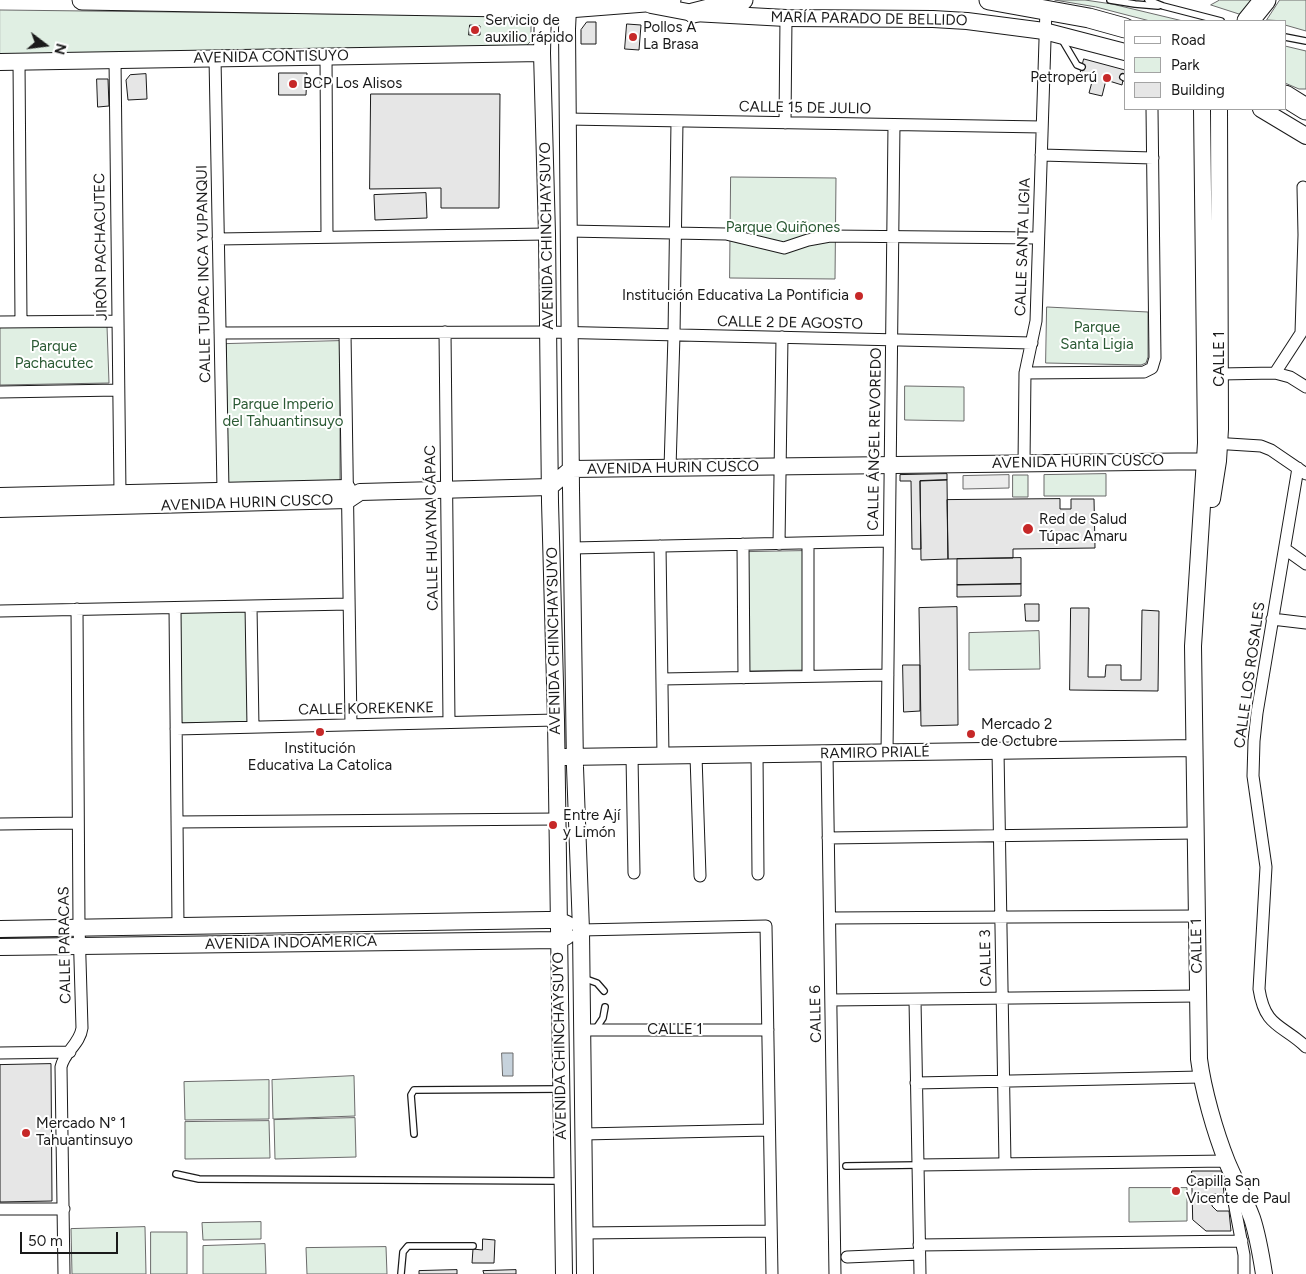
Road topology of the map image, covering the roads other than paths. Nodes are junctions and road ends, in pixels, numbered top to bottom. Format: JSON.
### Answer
{"nodes":[{"id":1,"x":82,"y":0,"type":"edge"},
{"id":2,"x":671,"y":0,"type":"edge"},
{"id":3,"x":743,"y":0,"type":"edge"},
{"id":4,"x":989,"y":0,"type":"edge"},
{"id":5,"x":1110,"y":0,"type":"edge"},
{"id":6,"x":1148,"y":0,"type":"edge"},
{"id":7,"x":1265,"y":0,"type":"edge"},
{"id":8,"x":611,"y":2,"type":"edge"},
{"id":9,"x":641,"y":3,"type":"junction"},
{"id":10,"x":543,"y":4,"type":"edge"},
{"id":11,"x":570,"y":4,"type":"edge"},
{"id":12,"x":1163,"y":6,"type":"junction"},
{"id":13,"x":1046,"y":9,"type":"junction"},
{"id":14,"x":693,"y":13,"type":"junction"},
{"id":15,"x":786,"y":18,"type":"junction"},
{"id":16,"x":1217,"y":20,"type":"edge"},
{"id":17,"x":1249,"y":20,"type":"edge"},
{"id":18,"x":1124,"y":28,"type":"edge"},
{"id":19,"x":1051,"y":32,"type":"junction"},
{"id":20,"x":1286,"y":36,"type":"edge"},
{"id":21,"x":1306,"y":41,"type":"edge"},
{"id":22,"x":1124,"y":52,"type":"edge"},
{"id":23,"x":542,"y":53,"type":"junction"},
{"id":24,"x":326,"y":56,"type":"junction"},
{"id":25,"x":215,"y":58,"type":"junction"},
{"id":26,"x":114,"y":60,"type":"junction"},
{"id":27,"x":0,"y":62,"type":"edge"},
{"id":28,"x":19,"y":62,"type":"junction"},
{"id":29,"x":1082,"y":66,"type":"dead end"},
{"id":30,"x":1293,"y":96,"type":"edge"},
{"id":31,"x":544,"y":109,"type":"junction"},
{"id":32,"x":1306,"y":109,"type":"edge"},
{"id":33,"x":1152,"y":110,"type":"edge"},
{"id":34,"x":1202,"y":110,"type":"edge"},
{"id":35,"x":1219,"y":110,"type":"edge"},
{"id":36,"x":1263,"y":110,"type":"edge"},
{"id":37,"x":567,"y":120,"type":"junction"},
{"id":38,"x":676,"y":121,"type":"junction"},
{"id":39,"x":785,"y":123,"type":"junction"},
{"id":40,"x":894,"y":125,"type":"junction"},
{"id":41,"x":1042,"y":127,"type":"junction"},
{"id":42,"x":1306,"y":136,"type":"edge"},
{"id":43,"x":567,"y":147,"type":"junction"},
{"id":44,"x":1041,"y":155,"type":"junction"},
{"id":45,"x":1153,"y":158,"type":"junction"},
{"id":46,"x":1304,"y":188,"type":"edge"},
{"id":47,"x":568,"y":232,"type":"junction"},
{"id":48,"x":675,"y":233,"type":"junction"},
{"id":49,"x":547,"y":234,"type":"junction"},
{"id":50,"x":892,"y":236,"type":"junction"},
{"id":51,"x":1305,"y":236,"type":"edge"},
{"id":52,"x":326,"y":237,"type":"junction"},
{"id":53,"x":1038,"y":238,"type":"junction"},
{"id":54,"x":218,"y":239,"type":"junction"},
{"id":55,"x":21,"y":321,"type":"junction"},
{"id":56,"x":117,"y":321,"type":"junction"},
{"id":57,"x":0,"y":322,"type":"edge"},
{"id":58,"x":445,"y":332,"type":"junction"},
{"id":59,"x":548,"y":332,"type":"junction"},
{"id":60,"x":1304,"y":332,"type":"edge"},
{"id":61,"x":220,"y":333,"type":"junction"},
{"id":62,"x":345,"y":333,"type":"junction"},
{"id":63,"x":570,"y":333,"type":"junction"},
{"id":64,"x":674,"y":335,"type":"junction"},
{"id":65,"x":782,"y":338,"type":"junction"},
{"id":66,"x":891,"y":340,"type":"junction"},
{"id":67,"x":1032,"y":344,"type":"junction"},
{"id":68,"x":1025,"y":373,"type":"junction"},
{"id":69,"x":1275,"y":373,"type":"junction"},
{"id":70,"x":1220,"y":374,"type":"junction"},
{"id":71,"x":1306,"y":387,"type":"edge"},
{"id":72,"x":118,"y":390,"type":"junction"},
{"id":73,"x":0,"y":392,"type":"edge"},
{"id":74,"x":1212,"y":443,"type":"junction"},
{"id":75,"x":1211,"y":461,"type":"junction"},
{"id":76,"x":1024,"y":463,"type":"junction"},
{"id":77,"x":890,"y":465,"type":"junction"},
{"id":78,"x":779,"y":466,"type":"junction"},
{"id":79,"x":670,"y":468,"type":"junction"},
{"id":80,"x":571,"y":469,"type":"junction"},
{"id":81,"x":1302,"y":471,"type":"edge"},
{"id":82,"x":550,"y":486,"type":"junction"},
{"id":83,"x":223,"y":490,"type":"junction"},
{"id":84,"x":447,"y":490,"type":"junction"},
{"id":85,"x":120,"y":493,"type":"junction"},
{"id":86,"x":348,"y":494,"type":"junction"},
{"id":87,"x":0,"y":496,"type":"edge"},
{"id":88,"x":0,"y":509,"type":"edge"},
{"id":89,"x":889,"y":541,"type":"junction"},
{"id":90,"x":808,"y":543,"type":"junction"},
{"id":91,"x":743,"y":544,"type":"junction"},
{"id":92,"x":779,"y":544,"type":"junction"},
{"id":93,"x":660,"y":546,"type":"junction"},
{"id":94,"x":572,"y":548,"type":"junction"},
{"id":95,"x":1285,"y":549,"type":"junction"},
{"id":96,"x":1306,"y":564,"type":"edge"},
{"id":97,"x":349,"y":604,"type":"junction"},
{"id":98,"x":251,"y":606,"type":"junction"},
{"id":99,"x":175,"y":608,"type":"junction"},
{"id":100,"x":77,"y":609,"type":"junction"},
{"id":101,"x":0,"y":611,"type":"edge"},
{"id":102,"x":1272,"y":619,"type":"junction"},
{"id":103,"x":1306,"y":623,"type":"edge"},
{"id":104,"x":888,"y":675,"type":"junction"},
{"id":105,"x":808,"y":676,"type":"junction"},
{"id":106,"x":744,"y":678,"type":"junction"},
{"id":107,"x":662,"y":679,"type":"junction"},
{"id":108,"x":556,"y":720,"type":"junction"},
{"id":109,"x":449,"y":722,"type":"junction"},
{"id":110,"x":351,"y":725,"type":"junction"},
{"id":111,"x":253,"y":727,"type":"junction"},
{"id":112,"x":176,"y":729,"type":"junction"},
{"id":113,"x":1194,"y":748,"type":"junction"},
{"id":114,"x":998,"y":751,"type":"junction"},
{"id":115,"x":887,"y":753,"type":"junction"},
{"id":116,"x":757,"y":754,"type":"junction"},
{"id":117,"x":827,"y":754,"type":"junction"},
{"id":118,"x":632,"y":756,"type":"junction"},
{"id":119,"x":663,"y":756,"type":"junction"},
{"id":120,"x":696,"y":756,"type":"junction"},
{"id":121,"x":556,"y":757,"type":"junction"},
{"id":122,"x":575,"y":757,"type":"junction"},
{"id":123,"x":557,"y":819,"type":"junction"},
{"id":124,"x":78,"y":822,"type":"junction"},
{"id":125,"x":177,"y":822,"type":"junction"},
{"id":126,"x":0,"y":824,"type":"edge"},
{"id":127,"x":1196,"y":833,"type":"junction"},
{"id":128,"x":999,"y":836,"type":"junction"},
{"id":129,"x":828,"y":838,"type":"junction"},
{"id":130,"x":634,"y":873,"type":"dead end"},
{"id":131,"x":758,"y":874,"type":"dead end"},
{"id":132,"x":700,"y":876,"type":"dead end"},
{"id":133,"x":1197,"y":916,"type":"junction"},
{"id":134,"x":1001,"y":917,"type":"junction"},
{"id":135,"x":830,"y":918,"type":"junction"},
{"id":136,"x":558,"y":920,"type":"junction"},
{"id":137,"x":178,"y":925,"type":"junction"},
{"id":138,"x":79,"y":926,"type":"junction"},
{"id":139,"x":0,"y":929,"type":"edge"},
{"id":140,"x":581,"y":930,"type":"junction"},
{"id":141,"x":558,"y":940,"type":"junction"},
{"id":142,"x":79,"y":945,"type":"junction"},
{"id":143,"x":0,"y":947,"type":"edge"},
{"id":144,"x":581,"y":977,"type":"junction"},
{"id":145,"x":604,"y":991,"type":"dead end"},
{"id":146,"x":1198,"y":996,"type":"junction"},
{"id":147,"x":1002,"y":998,"type":"junction"},
{"id":148,"x":831,"y":1000,"type":"junction"},
{"id":149,"x":915,"y":1000,"type":"junction"},
{"id":150,"x":605,"y":1007,"type":"dead end"},
{"id":151,"x":588,"y":1030,"type":"junction"},
{"id":152,"x":768,"y":1030,"type":"junction"},
{"id":153,"x":1306,"y":1047,"type":"edge"},
{"id":154,"x":0,"y":1052,"type":"edge"},
{"id":155,"x":70,"y":1052,"type":"junction"},
{"id":156,"x":1201,"y":1077,"type":"junction"},
{"id":157,"x":1003,"y":1081,"type":"junction"},
{"id":158,"x":916,"y":1083,"type":"junction"},
{"id":159,"x":561,"y":1089,"type":"junction"},
{"id":160,"x":769,"y":1130,"type":"junction"},
{"id":161,"x":414,"y":1134,"type":"dead end"},
{"id":162,"x":583,"y":1134,"type":"junction"},
{"id":163,"x":1226,"y":1161,"type":"junction"},
{"id":164,"x":1005,"y":1164,"type":"junction"},
{"id":165,"x":918,"y":1165,"type":"junction"},
{"id":166,"x":846,"y":1166,"type":"dead end"},
{"id":167,"x":176,"y":1174,"type":"dead end"},
{"id":168,"x":562,"y":1181,"type":"junction"},
{"id":169,"x":0,"y":1209,"type":"edge"},
{"id":170,"x":64,"y":1209,"type":"junction"},
{"id":171,"x":771,"y":1231,"type":"junction"},
{"id":172,"x":584,"y":1233,"type":"junction"},
{"id":173,"x":1242,"y":1241,"type":"junction"},
{"id":174,"x":473,"y":1246,"type":"dead end"},
{"id":175,"x":919,"y":1249,"type":"junction"},
{"id":176,"x":847,"y":1257,"type":"dead end"},
{"id":177,"x":64,"y":1274,"type":"edge"},
{"id":178,"x":401,"y":1274,"type":"edge"},
{"id":179,"x":564,"y":1274,"type":"edge"},
{"id":180,"x":585,"y":1274,"type":"edge"},
{"id":181,"x":772,"y":1274,"type":"edge"},
{"id":182,"x":835,"y":1274,"type":"edge"},
{"id":183,"x":920,"y":1274,"type":"edge"},
{"id":184,"x":1244,"y":1274,"type":"edge"},
{"id":185,"x":1264,"y":1274,"type":"edge"}],
"edges":[{"from":1,"to":10,"type":"main road"},
{"from":2,"to":9,"type":"main road"},
{"from":3,"to":14,"type":"main road"},
{"from":4,"to":13,"type":"main road"},
{"from":5,"to":12,"type":"lane"},
{"from":6,"to":12,"type":"lane"},
{"from":7,"to":17,"type":"highway"},
{"from":8,"to":9,"type":"main road"},
{"from":8,"to":11,"type":"main road"},
{"from":9,"to":14,"type":"street","name":"MARÍA PARADO DE BELLIDO"},
{"from":10,"to":11,"type":"main road"},
{"from":10,"to":23,"type":"street","name":"AVENIDA CHINCHAYSUYO"},
{"from":11,"to":37,"type":"street","name":"AVENIDA CHINCHAYSUYO"},
{"from":12,"to":16,"type":"lane"},
{"from":13,"to":18,"type":"main road"},
{"from":13,"to":19,"type":"street","name":"CALLE SANTA LIGIA"},
{"from":14,"to":15,"type":"street","name":"MARÍA PARADO DE BELLIDO"},
{"from":15,"to":19,"type":"street","name":"MARÍA PARADO DE BELLIDO"},
{"from":15,"to":39,"type":"street"},
{"from":19,"to":22,"type":"street","name":"MARÍA PARADO DE BELLIDO"},
{"from":19,"to":29,"type":"lane"},
{"from":19,"to":41,"type":"street","name":"CALLE SANTA LIGIA"},
{"from":20,"to":21,"type":"lane"},
{"from":23,"to":24,"type":"street","name":"AVENIDA CONTISUYO"},
{"from":23,"to":31,"type":"street","name":"AVENIDA CHINCHAYSUYO"},
{"from":24,"to":25,"type":"street","name":"AVENIDA CONTISUYO"},
{"from":24,"to":52,"type":"street"},
{"from":25,"to":26,"type":"street","name":"AVENIDA CONTISUYO"},
{"from":25,"to":54,"type":"street","name":"CALLE TUPAC INCA YUPANQUI"},
{"from":26,"to":28,"type":"street","name":"AVENIDA CONTISUYO"},
{"from":26,"to":56,"type":"street","name":"JIRÓN PACHACUTEC"},
{"from":27,"to":28,"type":"street","name":"AVENIDA CONTISUYO"},
{"from":28,"to":55,"type":"street"},
{"from":30,"to":32,"type":"highway"},
{"from":31,"to":43,"type":"street"},
{"from":31,"to":49,"type":"street","name":"AVENIDA CHINCHAYSUYO"},
{"from":33,"to":45,"type":"street"},
{"from":34,"to":74,"type":"street","name":"CALLE 1"},
{"from":35,"to":70,"type":"street","name":"CALLE 1"},
{"from":36,"to":42,"type":"street"},
{"from":37,"to":38,"type":"street","name":"CALLE 15 DE JULIO"},
{"from":37,"to":43,"type":"street","name":"AVENIDA CHINCHAYSUYO"},
{"from":38,"to":39,"type":"street","name":"CALLE 15 DE JULIO"},
{"from":38,"to":48,"type":"street"},
{"from":39,"to":40,"type":"street","name":"CALLE 15 DE JULIO"},
{"from":40,"to":41,"type":"street","name":"CALLE 15 DE JULIO"},
{"from":40,"to":50,"type":"street","name":"CALLE ÁNGEL REVOREDO"},
{"from":41,"to":44,"type":"street","name":"CALLE SANTA LIGIA"},
{"from":43,"to":47,"type":"street","name":"AVENIDA CHINCHAYSUYO"},
{"from":44,"to":45,"type":"street"},
{"from":44,"to":53,"type":"street","name":"CALLE SANTA LIGIA"},
{"from":45,"to":68,"type":"street"},
{"from":46,"to":51,"type":"street"},
{"from":47,"to":48,"type":"street"},
{"from":47,"to":63,"type":"street","name":"AVENIDA CHINCHAYSUYO"},
{"from":48,"to":50,"type":"street"},
{"from":48,"to":64,"type":"street"},
{"from":49,"to":52,"type":"street"},
{"from":49,"to":59,"type":"street","name":"AVENIDA CHINCHAYSUYO"},
{"from":50,"to":53,"type":"street"},
{"from":50,"to":66,"type":"street","name":"CALLE ÁNGEL REVOREDO"},
{"from":51,"to":60,"type":"street"},
{"from":52,"to":54,"type":"street"},
{"from":53,"to":67,"type":"street","name":"CALLE SANTA LIGIA"},
{"from":54,"to":61,"type":"street","name":"CALLE TUPAC INCA YUPANQUI"},
{"from":55,"to":56,"type":"street"},
{"from":55,"to":57,"type":"street"},
{"from":56,"to":72,"type":"street","name":"JIRÓN PACHACUTEC"},
{"from":58,"to":59,"type":"street","name":"CALLE 2 DE AGOSTO"},
{"from":58,"to":62,"type":"street","name":"CALLE 2 DE AGOSTO"},
{"from":58,"to":84,"type":"street","name":"CALLE HUAYNA CÁPAC"},
{"from":59,"to":63,"type":"street","name":"CALLE 2 DE AGOSTO"},
{"from":59,"to":82,"type":"street","name":"AVENIDA CHINCHAYSUYO"},
{"from":60,"to":69,"type":"street"},
{"from":61,"to":62,"type":"street","name":"CALLE 2 DE AGOSTO"},
{"from":61,"to":83,"type":"street","name":"CALLE TUPAC INCA YUPANQUI"},
{"from":62,"to":86,"type":"street"},
{"from":63,"to":64,"type":"street","name":"CALLE 2 DE AGOSTO"},
{"from":63,"to":80,"type":"street","name":"AVENIDA CHINCHAYSUYO"},
{"from":64,"to":65,"type":"street","name":"CALLE 2 DE AGOSTO"},
{"from":64,"to":79,"type":"street"},
{"from":65,"to":66,"type":"street","name":"CALLE 2 DE AGOSTO"},
{"from":65,"to":78,"type":"street"},
{"from":66,"to":67,"type":"street","name":"CALLE 2 DE AGOSTO"},
{"from":66,"to":77,"type":"street","name":"CALLE ÁNGEL REVOREDO"},
{"from":67,"to":68,"type":"street","name":"CALLE SANTA LIGIA"},
{"from":68,"to":76,"type":"street","name":"CALLE SANTA LIGIA"},
{"from":69,"to":70,"type":"street"},
{"from":69,"to":71,"type":"street"},
{"from":70,"to":74,"type":"street","name":"CALLE 1"},
{"from":72,"to":73,"type":"street"},
{"from":72,"to":85,"type":"street","name":"JIRÓN PACHACUTEC"},
{"from":74,"to":75,"type":"street","name":"CALLE 1"},
{"from":74,"to":81,"type":"street"},
{"from":75,"to":76,"type":"street","name":"AVENIDA HURIN CUSCO"},
{"from":75,"to":113,"type":"street","name":"CALLE 1"},
{"from":76,"to":77,"type":"street","name":"AVENIDA HURIN CUSCO"},
{"from":77,"to":78,"type":"street","name":"AVENIDA HURIN CUSCO"},
{"from":77,"to":89,"type":"street","name":"CALLE ÁNGEL REVOREDO"},
{"from":78,"to":79,"type":"street","name":"AVENIDA HURIN CUSCO"},
{"from":78,"to":92,"type":"street"},
{"from":79,"to":80,"type":"street","name":"AVENIDA HURIN CUSCO"},
{"from":80,"to":82,"type":"street","name":"AVENIDA HURIN CUSCO"},
{"from":80,"to":94,"type":"street","name":"AVENIDA CHINCHAYSUYO"},
{"from":81,"to":95,"type":"street","name":"CALLE LOS ROSALES"},
{"from":82,"to":84,"type":"street","name":"AVENIDA HURIN CUSCO"},
{"from":82,"to":108,"type":"street","name":"AVENIDA CHINCHAYSUYO"},
{"from":83,"to":85,"type":"street","name":"AVENIDA HURIN CUSCO"},
{"from":83,"to":86,"type":"street","name":"AVENIDA HURIN CUSCO"},
{"from":84,"to":86,"type":"street","name":"AVENIDA HURIN CUSCO"},
{"from":84,"to":109,"type":"street","name":"CALLE HUAYNA CÁPAC"},
{"from":85,"to":87,"type":"street","name":"AVENIDA HURIN CUSCO"},
{"from":86,"to":88,"type":"street","name":"AVENIDA HURIN CUSCO"},
{"from":86,"to":97,"type":"street"},
{"from":89,"to":90,"type":"street"},
{"from":89,"to":104,"type":"street","name":"CALLE ÁNGEL REVOREDO"},
{"from":90,"to":92,"type":"street"},
{"from":90,"to":105,"type":"street"},
{"from":91,"to":92,"type":"street"},
{"from":91,"to":93,"type":"street"},
{"from":91,"to":106,"type":"street"},
{"from":93,"to":94,"type":"street"},
{"from":93,"to":107,"type":"street"},
{"from":94,"to":122,"type":"street","name":"AVENIDA CHINCHAYSUYO"},
{"from":95,"to":96,"type":"street"},
{"from":95,"to":102,"type":"street","name":"CALLE LOS ROSALES"},
{"from":97,"to":98,"type":"street"},
{"from":97,"to":110,"type":"street"},
{"from":98,"to":99,"type":"street"},
{"from":98,"to":111,"type":"street"},
{"from":99,"to":100,"type":"street"},
{"from":99,"to":112,"type":"street"},
{"from":100,"to":101,"type":"street"},
{"from":100,"to":124,"type":"street","name":"CALLE PARACAS"},
{"from":102,"to":103,"type":"street"},
{"from":102,"to":153,"type":"street","name":"CALLE LOS ROSALES"},
{"from":104,"to":105,"type":"street"},
{"from":104,"to":115,"type":"street","name":"CALLE ÁNGEL REVOREDO"},
{"from":105,"to":106,"type":"street"},
{"from":106,"to":107,"type":"street"},
{"from":107,"to":119,"type":"street"},
{"from":108,"to":109,"type":"street","name":"CALLE KOREKENKE"},
{"from":108,"to":121,"type":"street","name":"AVENIDA CHINCHAYSUYO"},
{"from":109,"to":110,"type":"street","name":"CALLE KOREKENKE"},
{"from":110,"to":111,"type":"street","name":"CALLE KOREKENKE"},
{"from":111,"to":112,"type":"street","name":"CALLE KOREKENKE"},
{"from":112,"to":125,"type":"street"},
{"from":113,"to":114,"type":"street","name":"RAMIRO PRIALÉ"},
{"from":113,"to":127,"type":"street","name":"CALLE 1"},
{"from":114,"to":115,"type":"street","name":"RAMIRO PRIALÉ"},
{"from":114,"to":128,"type":"street","name":"CALLE 3"},
{"from":115,"to":117,"type":"street","name":"RAMIRO PRIALÉ"},
{"from":116,"to":117,"type":"street","name":"RAMIRO PRIALÉ"},
{"from":116,"to":120,"type":"street","name":"RAMIRO PRIALÉ"},
{"from":116,"to":131,"type":"street"},
{"from":117,"to":129,"type":"street","name":"CALLE 6"},
{"from":118,"to":119,"type":"street","name":"RAMIRO PRIALÉ"},
{"from":118,"to":122,"type":"street","name":"RAMIRO PRIALÉ"},
{"from":118,"to":130,"type":"street"},
{"from":119,"to":120,"type":"street","name":"RAMIRO PRIALÉ"},
{"from":120,"to":132,"type":"street"},
{"from":121,"to":122,"type":"street","name":"RAMIRO PRIALÉ"},
{"from":121,"to":123,"type":"street","name":"AVENIDA CHINCHAYSUYO"},
{"from":122,"to":140,"type":"street","name":"AVENIDA CHINCHAYSUYO"},
{"from":123,"to":125,"type":"street"},
{"from":123,"to":136,"type":"street","name":"AVENIDA CHINCHAYSUYO"},
{"from":124,"to":126,"type":"street"},
{"from":124,"to":138,"type":"street","name":"CALLE PARACAS"},
{"from":125,"to":137,"type":"street"},
{"from":127,"to":128,"type":"street"},
{"from":127,"to":133,"type":"street","name":"CALLE 1"},
{"from":128,"to":129,"type":"street"},
{"from":128,"to":134,"type":"street","name":"CALLE 3"},
{"from":129,"to":135,"type":"street","name":"CALLE 6"},
{"from":133,"to":134,"type":"street"},
{"from":133,"to":146,"type":"street","name":"CALLE 1"},
{"from":134,"to":135,"type":"street"},
{"from":134,"to":147,"type":"street","name":"CALLE 3"},
{"from":135,"to":148,"type":"street","name":"CALLE 6"},
{"from":136,"to":137,"type":"street","name":"AVENIDA INDOAMERICA"},
{"from":136,"to":140,"type":"street","name":"AVENIDA INDOAMERICA"},
{"from":136,"to":141,"type":"street","name":"AVENIDA CHINCHAYSUYO"},
{"from":137,"to":138,"type":"street","name":"AVENIDA INDOAMERICA"},
{"from":138,"to":139,"type":"street","name":"AVENIDA INDOAMERICA"},
{"from":138,"to":142,"type":"street","name":"CALLE PARACAS"},
{"from":140,"to":141,"type":"street","name":"AVENIDA INDOAMERICA"},
{"from":140,"to":144,"type":"street","name":"AVENIDA CHINCHAYSUYO"},
{"from":140,"to":152,"type":"street","name":"AVENIDA INDOAMERICA"},
{"from":141,"to":142,"type":"street","name":"AVENIDA INDOAMERICA"},
{"from":141,"to":159,"type":"street","name":"AVENIDA CHINCHAYSUYO"},
{"from":142,"to":143,"type":"street","name":"AVENIDA INDOAMERICA"},
{"from":142,"to":155,"type":"street","name":"CALLE PARACAS"},
{"from":144,"to":145,"type":"lane"},
{"from":144,"to":151,"type":"street","name":"AVENIDA CHINCHAYSUYO"},
{"from":146,"to":147,"type":"street"},
{"from":146,"to":156,"type":"street","name":"CALLE 1"},
{"from":147,"to":149,"type":"street"},
{"from":147,"to":157,"type":"street","name":"CALLE 3"},
{"from":148,"to":149,"type":"street"},
{"from":148,"to":182,"type":"street","name":"CALLE 6"},
{"from":149,"to":158,"type":"street"},
{"from":150,"to":151,"type":"lane"},
{"from":151,"to":152,"type":"street","name":"CALLE 1"},
{"from":151,"to":162,"type":"street","name":"AVENIDA CHINCHAYSUYO"},
{"from":152,"to":160,"type":"street"},
{"from":154,"to":155,"type":"street"},
{"from":155,"to":170,"type":"street","name":"CALLE PARACAS"},
{"from":156,"to":157,"type":"street"},
{"from":156,"to":163,"type":"street","name":"CALLE 1"},
{"from":157,"to":158,"type":"street"},
{"from":157,"to":164,"type":"street","name":"CALLE 3"},
{"from":158,"to":165,"type":"street"},
{"from":159,"to":161,"type":"lane"},
{"from":159,"to":168,"type":"street","name":"AVENIDA CHINCHAYSUYO"},
{"from":160,"to":162,"type":"street"},
{"from":160,"to":171,"type":"street"},
{"from":162,"to":172,"type":"street","name":"AVENIDA CHINCHAYSUYO"},
{"from":163,"to":164,"type":"street"},
{"from":163,"to":173,"type":"street"},
{"from":163,"to":185,"type":"street","name":"CALLE 1"},
{"from":164,"to":165,"type":"street"},
{"from":165,"to":166,"type":"lane"},
{"from":165,"to":175,"type":"street"},
{"from":167,"to":168,"type":"lane"},
{"from":168,"to":179,"type":"street","name":"AVENIDA CHINCHAYSUYO"},
{"from":169,"to":170,"type":"street"},
{"from":170,"to":177,"type":"street","name":"CALLE PARACAS"},
{"from":171,"to":172,"type":"street"},
{"from":171,"to":181,"type":"street"},
{"from":172,"to":180,"type":"street","name":"AVENIDA CHINCHAYSUYO"},
{"from":173,"to":175,"type":"street"},
{"from":173,"to":184,"type":"street"},
{"from":174,"to":178,"type":"lane"},
{"from":175,"to":176,"type":"street"},
{"from":175,"to":183,"type":"street"}]}
